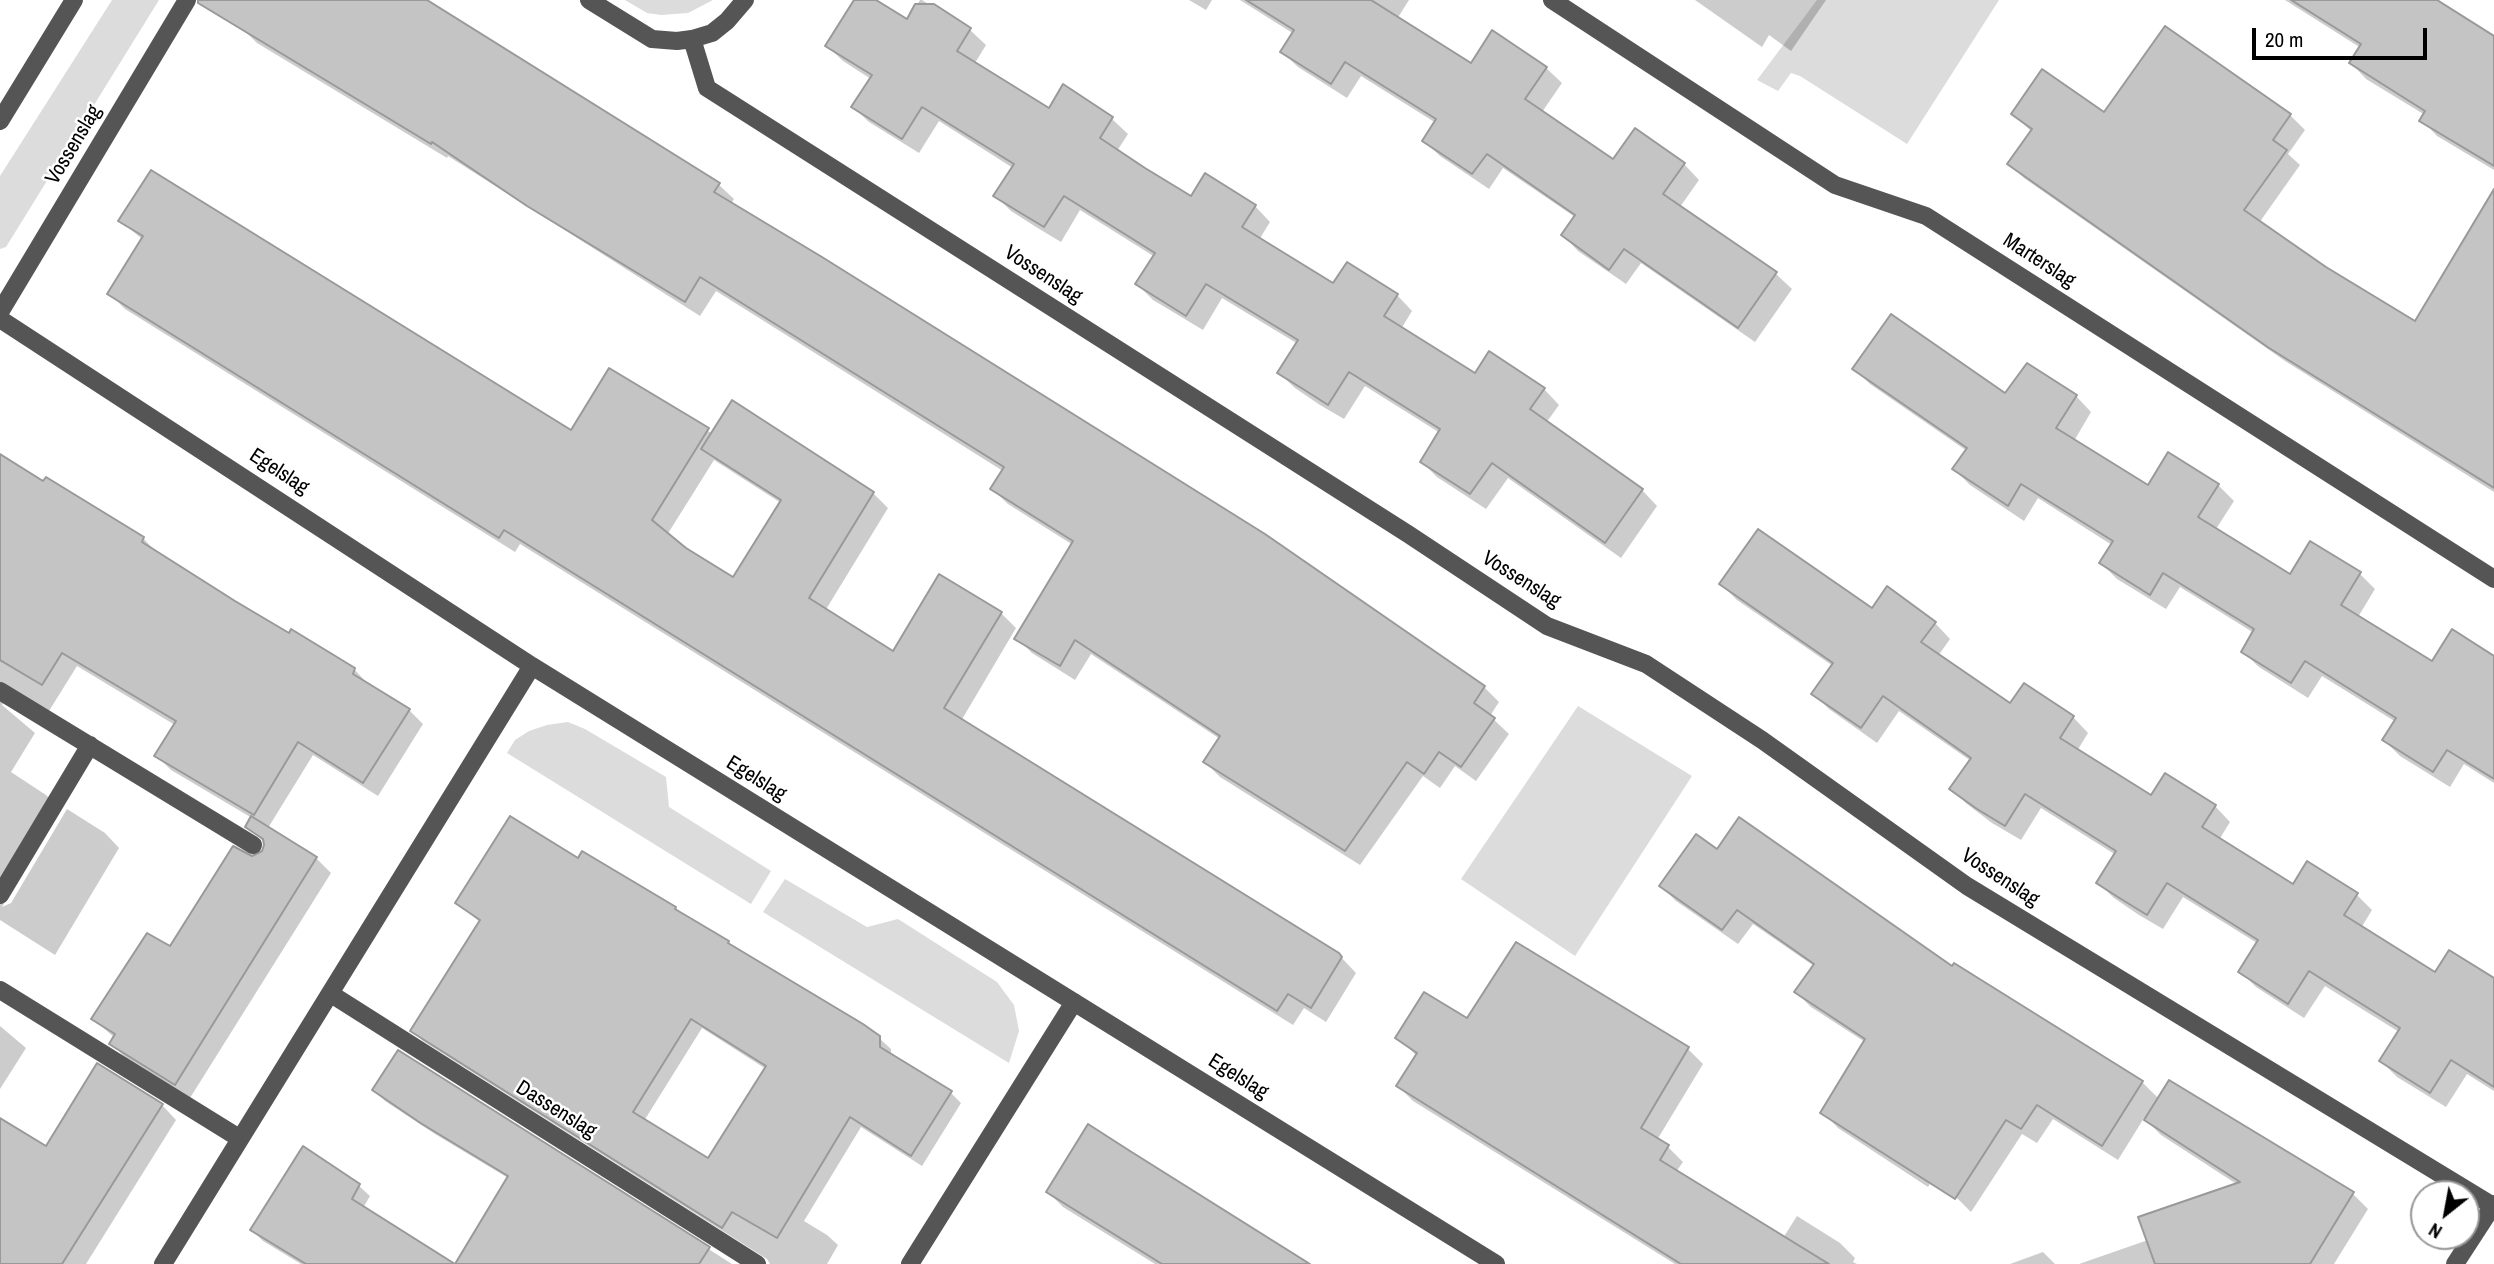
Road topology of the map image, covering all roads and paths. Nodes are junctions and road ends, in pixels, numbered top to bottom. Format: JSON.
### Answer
{"nodes":[{"id":1,"x":74,"y":0,"type":"edge"},
{"id":2,"x":187,"y":0,"type":"edge"},
{"id":3,"x":589,"y":0,"type":"edge"},
{"id":4,"x":745,"y":0,"type":"edge"},
{"id":5,"x":1552,"y":0,"type":"edge"},
{"id":6,"x":692,"y":38,"type":"junction"},
{"id":7,"x":0,"y":121,"type":"edge"},
{"id":8,"x":0,"y":312,"type":"edge"},
{"id":9,"x":0,"y":319,"type":"edge"},
{"id":10,"x":2494,"y":579,"type":"edge"},
{"id":11,"x":532,"y":666,"type":"junction"},
{"id":12,"x":0,"y":691,"type":"edge"},
{"id":13,"x":90,"y":745,"type":"junction"},
{"id":14,"x":253,"y":845,"type":"dead end"},
{"id":15,"x":0,"y":895,"type":"edge"},
{"id":16,"x":0,"y":990,"type":"edge"},
{"id":17,"x":331,"y":994,"type":"junction"},
{"id":18,"x":1074,"y":1002,"type":"junction"},
{"id":19,"x":239,"y":1138,"type":"junction"},
{"id":20,"x":2493,"y":1205,"type":"edge"},
{"id":21,"x":163,"y":1264,"type":"edge"},
{"id":22,"x":757,"y":1264,"type":"edge"},
{"id":23,"x":910,"y":1264,"type":"edge"},
{"id":24,"x":1496,"y":1264,"type":"edge"},
{"id":25,"x":2455,"y":1264,"type":"edge"}],
"edges":[{"from":1,"to":7,"type":"street"},
{"from":2,"to":8,"type":"street","name":"Vossenslag"},
{"from":3,"to":6,"type":"street"},
{"from":4,"to":6,"type":"street"},
{"from":5,"to":10,"type":"street","name":"Marterslag"},
{"from":6,"to":20,"type":"street","name":"Vossenslag"},
{"from":9,"to":11,"type":"street","name":"Egelslag"},
{"from":11,"to":17,"type":"street"},
{"from":11,"to":18,"type":"street","name":"Egelslag"},
{"from":12,"to":13,"type":"street"},
{"from":13,"to":14,"type":"street"},
{"from":13,"to":15,"type":"street"},
{"from":16,"to":19,"type":"street"},
{"from":17,"to":19,"type":"street"},
{"from":17,"to":22,"type":"street","name":"Dassenslag"},
{"from":18,"to":23,"type":"street"},
{"from":18,"to":24,"type":"street","name":"Egelslag"},
{"from":19,"to":21,"type":"street"},
{"from":20,"to":25,"type":"street"}]}
